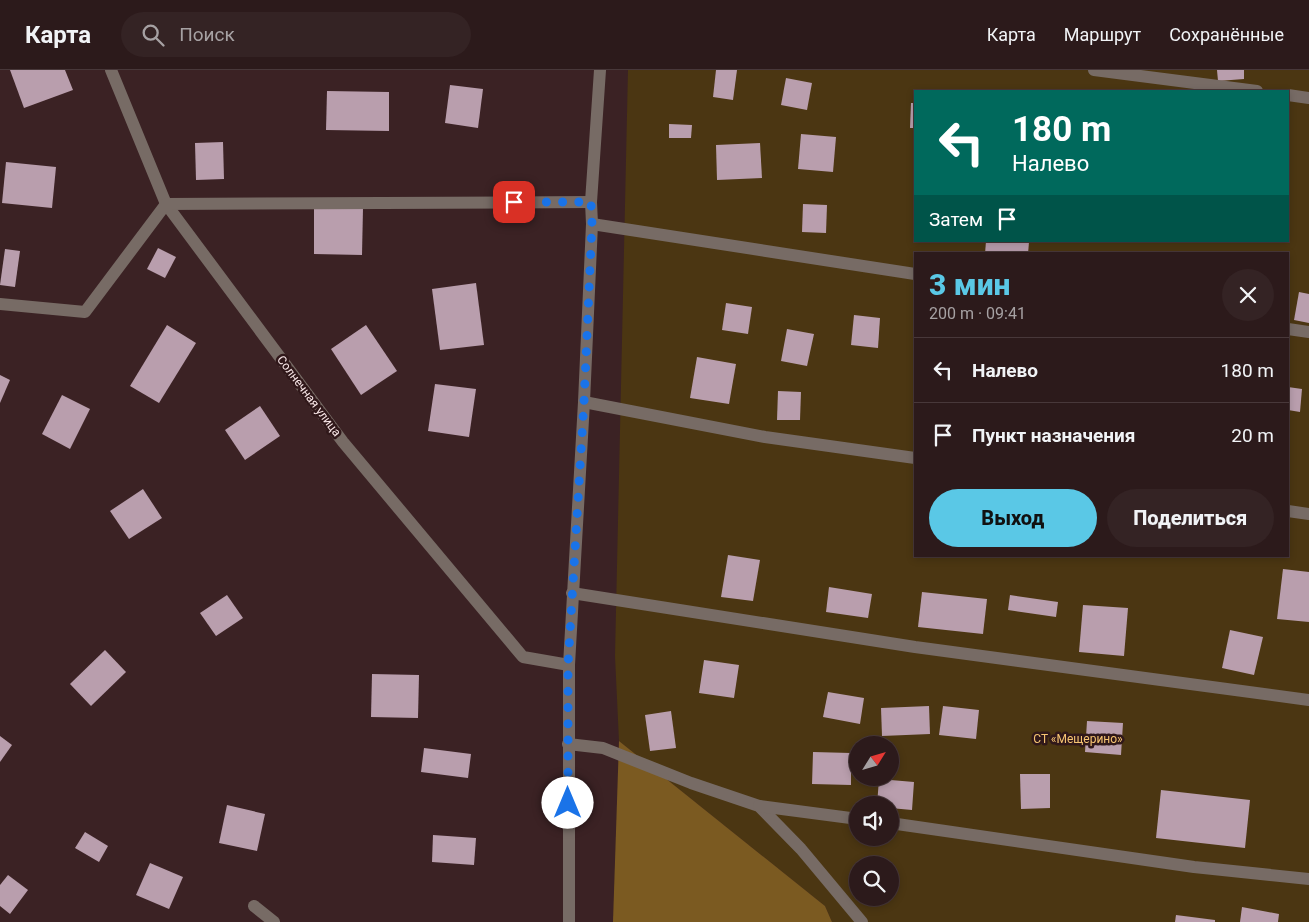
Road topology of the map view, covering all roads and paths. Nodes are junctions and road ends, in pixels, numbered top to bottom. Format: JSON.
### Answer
{"nodes":[{"id":1,"x":111,"y":70,"type":"edge"},
{"id":2,"x":600,"y":70,"type":"edge"},
{"id":3,"x":1094,"y":70,"type":"edge"},
{"id":4,"x":1249,"y":90,"type":"edge"},
{"id":5,"x":1289,"y":95,"type":"edge"},
{"id":6,"x":1309,"y":98,"type":"edge"},
{"id":7,"x":591,"y":202,"type":"junction"},
{"id":8,"x":166,"y":204,"type":"junction"},
{"id":9,"x":592,"y":224,"type":"junction"},
{"id":10,"x":914,"y":274,"type":"edge"},
{"id":11,"x":0,"y":304,"type":"edge"},
{"id":12,"x":1289,"y":329,"type":"edge"},
{"id":13,"x":1309,"y":332,"type":"edge"},
{"id":14,"x":584,"y":402,"type":"junction"},
{"id":15,"x":914,"y":458,"type":"edge"},
{"id":16,"x":1289,"y":511,"type":"edge"},
{"id":17,"x":1309,"y":514,"type":"edge"},
{"id":18,"x":572,"y":593,"type":"junction"},
{"id":19,"x":568,"y":665,"type":"junction"},
{"id":20,"x":1309,"y":700,"type":"edge"},
{"id":21,"x":568,"y":744,"type":"junction"},
{"id":22,"x":759,"y":806,"type":"junction"},
{"id":23,"x":849,"y":817,"type":"edge"},
{"id":24,"x":899,"y":824,"type":"edge"},
{"id":25,"x":1309,"y":880,"type":"edge"},
{"id":26,"x":254,"y":906,"type":"dead end"},
{"id":27,"x":274,"y":922,"type":"edge"},
{"id":28,"x":569,"y":922,"type":"edge"},
{"id":29,"x":862,"y":922,"type":"edge"}],
"edges":[{"from":1,"to":8,"type":"street","name":"Солнечная улица"},
{"from":2,"to":7,"type":"street"},
{"from":3,"to":4,"type":"street"},
{"from":5,"to":6,"type":"street"},
{"from":7,"to":8,"type":"street"},
{"from":7,"to":9,"type":"street"},
{"from":8,"to":11,"type":"street"},
{"from":8,"to":19,"type":"street","name":"Солнечная улица"},
{"from":9,"to":10,"type":"street"},
{"from":9,"to":14,"type":"street"},
{"from":12,"to":13,"type":"street"},
{"from":14,"to":15,"type":"street"},
{"from":14,"to":18,"type":"street"},
{"from":16,"to":17,"type":"street"},
{"from":18,"to":19,"type":"street"},
{"from":18,"to":20,"type":"street"},
{"from":19,"to":21,"type":"street"},
{"from":21,"to":22,"type":"street"},
{"from":21,"to":28,"type":"street"},
{"from":22,"to":23,"type":"street"},
{"from":22,"to":29,"type":"street"},
{"from":24,"to":25,"type":"street"},
{"from":26,"to":27,"type":"street"}]}
